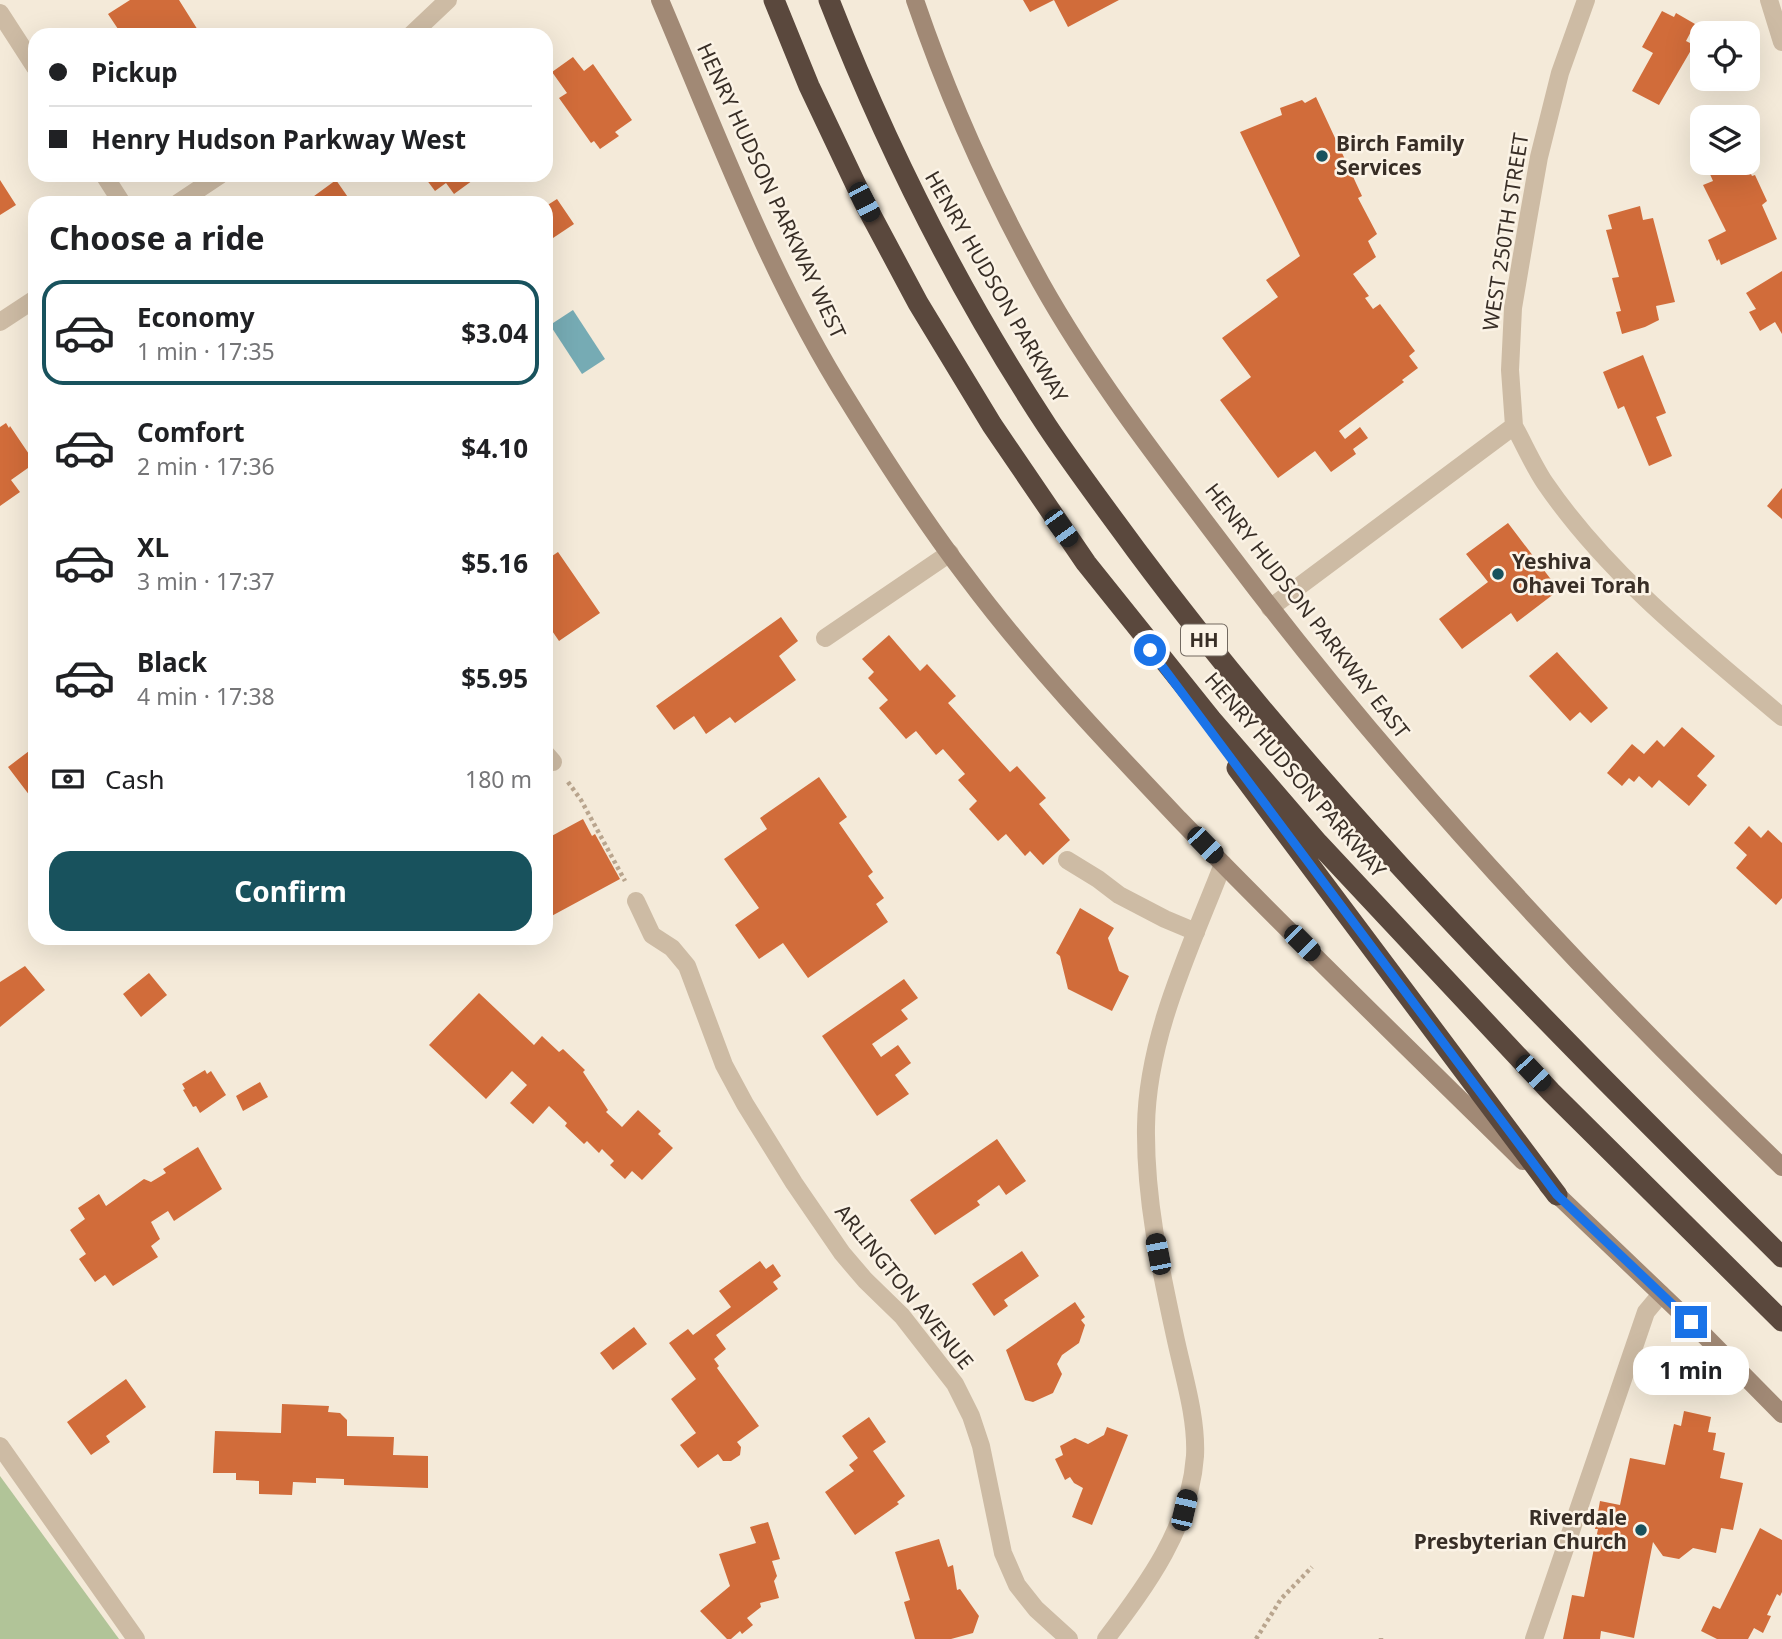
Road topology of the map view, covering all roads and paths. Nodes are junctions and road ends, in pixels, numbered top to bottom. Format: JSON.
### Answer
{"nodes":[{"id":1,"x":448,"y":0,"type":"edge"},
{"id":2,"x":660,"y":0,"type":"edge"},
{"id":3,"x":774,"y":0,"type":"edge"},
{"id":4,"x":829,"y":0,"type":"edge"},
{"id":5,"x":915,"y":0,"type":"edge"},
{"id":6,"x":1586,"y":0,"type":"edge"},
{"id":7,"x":1769,"y":0,"type":"edge"},
{"id":8,"x":0,"y":13,"type":"edge"},
{"id":9,"x":418,"y":28,"type":"edge"},
{"id":10,"x":1782,"y":42,"type":"edge"},
{"id":11,"x":28,"y":56,"type":"edge"},
{"id":12,"x":210,"y":182,"type":"edge"},
{"id":13,"x":188,"y":196,"type":"edge"},
{"id":14,"x":28,"y":304,"type":"edge"},
{"id":15,"x":0,"y":322,"type":"edge"},
{"id":16,"x":1514,"y":426,"type":"junction"},
{"id":17,"x":950,"y":553,"type":"junction"},
{"id":18,"x":1086,"y":564,"type":"junction"},
{"id":19,"x":1270,"y":608,"type":"junction"},
{"id":20,"x":825,"y":638,"type":"dead end"},
{"id":21,"x":1782,"y":717,"type":"edge"},
{"id":22,"x":553,"y":762,"type":"edge"},
{"id":23,"x":1067,"y":860,"type":"dead end"},
{"id":24,"x":1223,"y":864,"type":"junction"},
{"id":25,"x":636,"y":901,"type":"joint"},
{"id":26,"x":1196,"y":932,"type":"junction"},
{"id":27,"x":1782,"y":1167,"type":"edge"},
{"id":28,"x":1710,"y":1185,"type":"junction"},
{"id":29,"x":1557,"y":1195,"type":"junction"},
{"id":30,"x":1782,"y":1245,"type":"edge"},
{"id":31,"x":1782,"y":1257,"type":"edge"},
{"id":32,"x":1661,"y":1294,"type":"junction"},
{"id":33,"x":1782,"y":1321,"type":"edge"},
{"id":34,"x":1782,"y":1415,"type":"edge"},
{"id":35,"x":0,"y":1446,"type":"edge"},
{"id":36,"x":1312,"y":1567,"type":"dead end"},
{"id":37,"x":136,"y":1639,"type":"edge"},
{"id":38,"x":1069,"y":1639,"type":"edge"},
{"id":39,"x":1106,"y":1639,"type":"edge"},
{"id":40,"x":1256,"y":1639,"type":"edge"},
{"id":41,"x":1534,"y":1639,"type":"edge"}],
"edges":[{"from":1,"to":9,"type":"street"},
{"from":2,"to":17,"type":"main road","name":"HENRY HUDSON PARKWAY WEST"},
{"from":3,"to":18,"type":"highway","name":"HENRY HUDSON PARKWAY","number":"HH"},
{"from":4,"to":28,"type":"highway","name":"HENRY HUDSON PARKWAY","number":"HH"},
{"from":5,"to":19,"type":"main road","name":"HENRY HUDSON PARKWAY EAST"},
{"from":6,"to":16,"type":"street","name":"WEST 250TH STREET"},
{"from":7,"to":10,"type":"street"},
{"from":8,"to":11,"type":"street"},
{"from":12,"to":13,"type":"street"},
{"from":14,"to":15,"type":"street"},
{"from":16,"to":19,"type":"street"},
{"from":16,"to":21,"type":"street"},
{"from":17,"to":20,"type":"street"},
{"from":17,"to":24,"type":"main road","name":"HENRY HUDSON PARKWAY WEST"},
{"from":18,"to":29,"type":"highway"},
{"from":18,"to":33,"type":"highway","name":"HENRY HUDSON PARKWAY","number":"HH"},
{"from":19,"to":27,"type":"main road","name":"HENRY HUDSON PARKWAY EAST"},
{"from":22,"to":25,"type":"path"},
{"from":23,"to":26,"type":"street"},
{"from":24,"to":26,"type":"street"},
{"from":24,"to":29,"type":"main road","name":"HENRY HUDSON PARKWAY WEST"},
{"from":25,"to":38,"type":"street","name":"ARLINGTON AVENUE"},
{"from":26,"to":39,"type":"street"},
{"from":28,"to":30,"type":"highway"},
{"from":28,"to":31,"type":"highway","name":"HENRY HUDSON PARKWAY","number":"HH"},
{"from":29,"to":32,"type":"main road","name":"HENRY HUDSON PARKWAY WEST"},
{"from":32,"to":34,"type":"main road","name":"HENRY HUDSON PARKWAY WEST"},
{"from":32,"to":41,"type":"street"},
{"from":35,"to":37,"type":"street"},
{"from":36,"to":40,"type":"path"}]}
